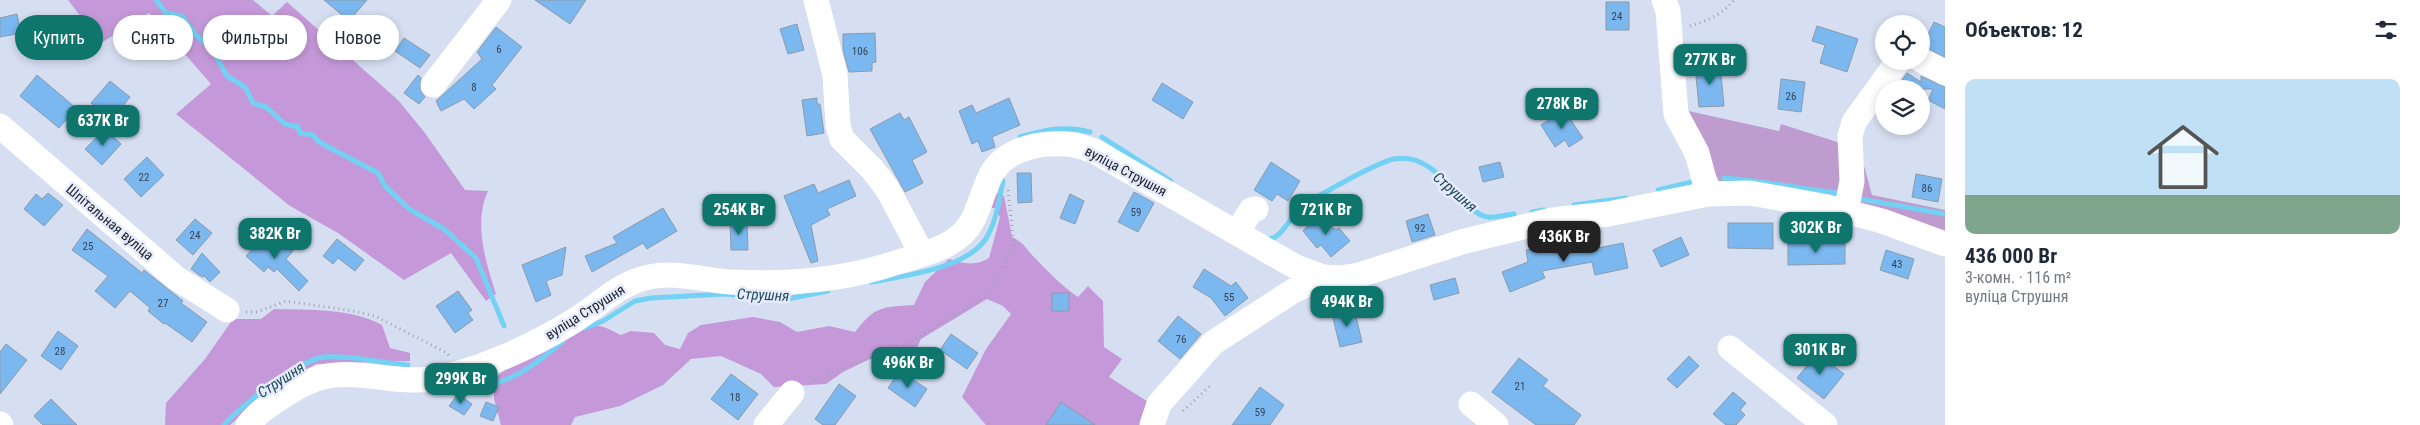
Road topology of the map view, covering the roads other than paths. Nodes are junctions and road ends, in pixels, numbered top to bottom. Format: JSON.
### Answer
{"nodes":[{"id":1,"x":498,"y":0,"type":"edge"},
{"id":2,"x":816,"y":0,"type":"edge"},
{"id":3,"x":1664,"y":0,"type":"edge"},
{"id":4,"x":1930,"y":65,"type":"edge"},
{"id":5,"x":1892,"y":70,"type":"edge"},
{"id":6,"x":1945,"y":73,"type":"edge"},
{"id":7,"x":434,"y":85,"type":"dead end"},
{"id":8,"x":0,"y":126,"type":"edge"},
{"id":9,"x":1708,"y":194,"type":"junction"},
{"id":10,"x":1256,"y":209,"type":"dead end"},
{"id":11,"x":1846,"y":212,"type":"junction"},
{"id":12,"x":1238,"y":233,"type":"junction"},
{"id":13,"x":1945,"y":244,"type":"edge"},
{"id":14,"x":922,"y":254,"type":"junction"},
{"id":15,"x":1323,"y":277,"type":"junction"},
{"id":16,"x":227,"y":310,"type":"road end"},
{"id":17,"x":1730,"y":348,"type":"dead end"},
{"id":18,"x":792,"y":393,"type":"road end"},
{"id":19,"x":1471,"y":404,"type":"dead end"},
{"id":20,"x":248,"y":425,"type":"edge"},
{"id":21,"x":766,"y":425,"type":"edge"},
{"id":22,"x":1152,"y":425,"type":"edge"},
{"id":23,"x":1496,"y":425,"type":"edge"},
{"id":24,"x":1825,"y":425,"type":"edge"}],
"edges":[{"from":1,"to":7,"type":"street"},
{"from":2,"to":14,"type":"street"},
{"from":3,"to":9,"type":"street"},
{"from":4,"to":6,"type":"street"},
{"from":5,"to":11,"type":"street"},
{"from":8,"to":16,"type":"street","name":"Шпітальная вуліца"},
{"from":9,"to":11,"type":"street","name":"вуліца Струшня"},
{"from":9,"to":15,"type":"street","name":"вуліца Струшня"},
{"from":10,"to":12,"type":"street"},
{"from":11,"to":13,"type":"street","name":"вуліца Струшня"},
{"from":12,"to":14,"type":"street","name":"вуліца Струшня"},
{"from":12,"to":15,"type":"street","name":"вуліца Струшня"},
{"from":14,"to":20,"type":"street","name":"вуліца Струшня"},
{"from":15,"to":22,"type":"street"},
{"from":17,"to":24,"type":"street"},
{"from":18,"to":21,"type":"street"},
{"from":19,"to":23,"type":"street"}]}
